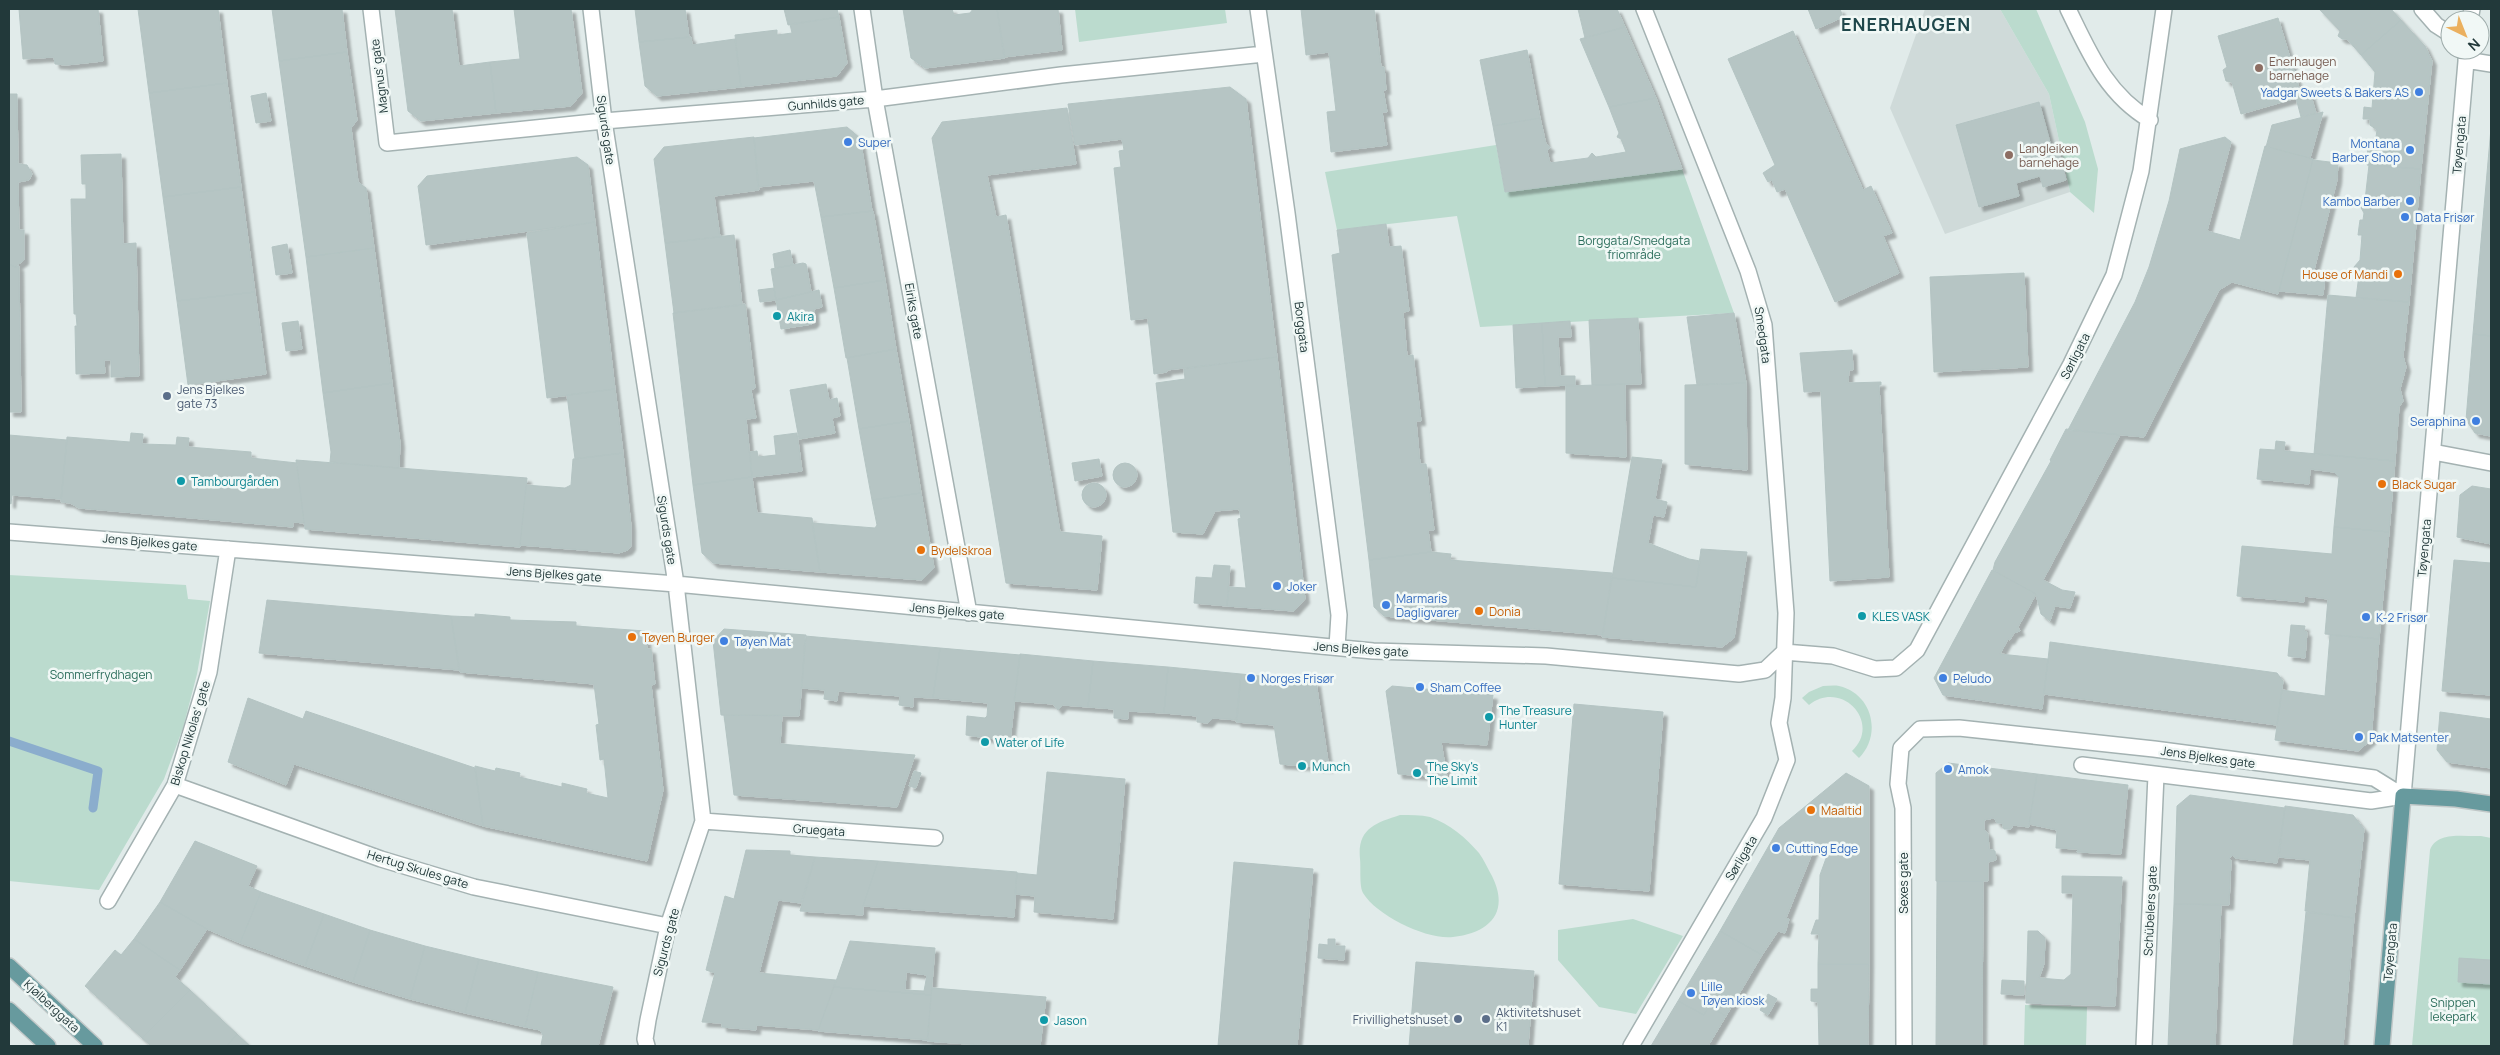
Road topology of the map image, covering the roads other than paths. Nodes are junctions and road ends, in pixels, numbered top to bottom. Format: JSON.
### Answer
{"nodes":[{"id":1,"x":371,"y":9,"type":"edge"},
{"id":2,"x":590,"y":9,"type":"edge"},
{"id":3,"x":862,"y":9,"type":"edge"},
{"id":4,"x":1258,"y":9,"type":"edge"},
{"id":5,"x":1644,"y":9,"type":"edge"},
{"id":6,"x":2068,"y":9,"type":"edge"},
{"id":7,"x":2164,"y":9,"type":"edge"},
{"id":8,"x":2422,"y":9,"type":"edge"},
{"id":9,"x":2440,"y":28,"type":"edge"},
{"id":10,"x":1264,"y":54,"type":"junction"},
{"id":11,"x":2467,"y":60,"type":"edge"},
{"id":12,"x":876,"y":99,"type":"junction"},
{"id":13,"x":2150,"y":120,"type":"junction"},
{"id":14,"x":604,"y":121,"type":"junction"},
{"id":15,"x":387,"y":142,"type":"joint"},
{"id":16,"x":2433,"y":452,"type":"junction"},
{"id":17,"x":2491,"y":463,"type":"edge"},
{"id":18,"x":9,"y":532,"type":"edge"},
{"id":19,"x":228,"y":549,"type":"junction"},
{"id":20,"x":676,"y":584,"type":"junction"},
{"id":21,"x":969,"y":613,"type":"junction"},
{"id":22,"x":1337,"y":647,"type":"junction"},
{"id":23,"x":1784,"y":652,"type":"junction"},
{"id":24,"x":1920,"y":729,"type":"joint"},
{"id":25,"x":2082,"y":765,"type":"dead end"},
{"id":26,"x":2156,"y":776,"type":"junction"},
{"id":27,"x":176,"y":785,"type":"junction"},
{"id":28,"x":2403,"y":796,"type":"junction"},
{"id":29,"x":2491,"y":804,"type":"edge"},
{"id":30,"x":703,"y":821,"type":"junction"},
{"id":31,"x":935,"y":838,"type":"dead end"},
{"id":32,"x":108,"y":901,"type":"dead end"},
{"id":33,"x":668,"y":926,"type":"junction"},
{"id":34,"x":9,"y":966,"type":"edge"},
{"id":35,"x":9,"y":1010,"type":"edge"},
{"id":36,"x":48,"y":1046,"type":"edge"},
{"id":37,"x":95,"y":1046,"type":"edge"},
{"id":38,"x":647,"y":1046,"type":"edge"},
{"id":39,"x":1631,"y":1046,"type":"edge"},
{"id":40,"x":1904,"y":1046,"type":"edge"},
{"id":41,"x":2144,"y":1046,"type":"edge"},
{"id":42,"x":2382,"y":1046,"type":"edge"}],
"edges":[{"from":1,"to":15,"type":"street","name":"Magnus’ gate"},
{"from":2,"to":14,"type":"street","name":"Sigurds gate"},
{"from":3,"to":12,"type":"street","name":"Eiriks gate"},
{"from":4,"to":10,"type":"street","name":"Borggata"},
{"from":5,"to":23,"type":"street","name":"Smedgata"},
{"from":6,"to":13,"type":"street"},
{"from":7,"to":13,"type":"street","name":"Sørligata"},
{"from":8,"to":9,"type":"street"},
{"from":10,"to":12,"type":"street","name":"Gunhilds gate"},
{"from":10,"to":22,"type":"street","name":"Borggata"},
{"from":11,"to":16,"type":"street","name":"Tøyengata"},
{"from":12,"to":14,"type":"street","name":"Gunhilds gate"},
{"from":12,"to":21,"type":"street","name":"Eiriks gate"},
{"from":13,"to":23,"type":"street","name":"Sørligata"},
{"from":14,"to":15,"type":"street","name":"Gunhilds gate"},
{"from":14,"to":20,"type":"street","name":"Sigurds gate"},
{"from":16,"to":17,"type":"street"},
{"from":16,"to":28,"type":"street","name":"Tøyengata"},
{"from":18,"to":19,"type":"street","name":"Jens Bjelkes gate"},
{"from":19,"to":20,"type":"street","name":"Jens Bjelkes gate"},
{"from":19,"to":27,"type":"street","name":"Biskop Nikolas' gate"},
{"from":20,"to":21,"type":"street","name":"Jens Bjelkes gate"},
{"from":20,"to":30,"type":"street","name":"Sigurds gate"},
{"from":21,"to":22,"type":"street","name":"Jens Bjelkes gate"},
{"from":22,"to":23,"type":"street","name":"Jens Bjelkes gate"},
{"from":23,"to":39,"type":"street","name":"Sørligata"},
{"from":24,"to":28,"type":"street","name":"Jens Bjelkes gate"},
{"from":24,"to":40,"type":"street","name":"Sexes gate"},
{"from":25,"to":26,"type":"street"},
{"from":26,"to":28,"type":"street"},
{"from":26,"to":41,"type":"street","name":"Schübelers gate"},
{"from":27,"to":32,"type":"street","name":"Biskop Nikolas' gate"},
{"from":27,"to":33,"type":"street","name":"Hertug Skules gate"},
{"from":28,"to":29,"type":"main road","name":"Jens Bjelkes gate"},
{"from":28,"to":42,"type":"main road","name":"Tøyengata"},
{"from":30,"to":31,"type":"street","name":"Gruegata"},
{"from":30,"to":33,"type":"street","name":"Sigurds gate"},
{"from":33,"to":38,"type":"street","name":"Sigurds gate"},
{"from":34,"to":37,"type":"main road","name":"Kjølberggata"},
{"from":35,"to":36,"type":"main road"}]}
